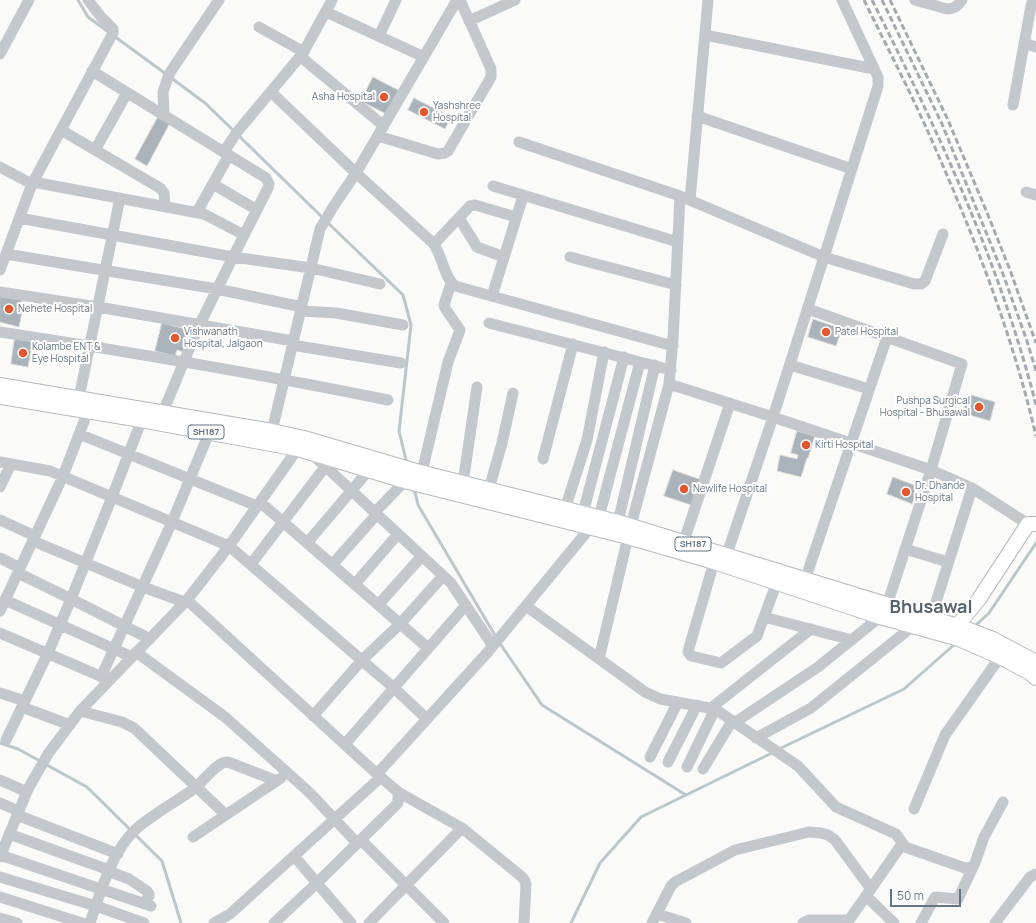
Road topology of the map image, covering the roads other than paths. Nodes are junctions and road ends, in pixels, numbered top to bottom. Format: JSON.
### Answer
{"nodes":[{"id":1,"x":28,"y":0,"type":"edge"},
{"id":2,"x":88,"y":0,"type":"edge"},
{"id":3,"x":219,"y":0,"type":"edge"},
{"id":4,"x":332,"y":0,"type":"edge"},
{"id":5,"x":396,"y":0,"type":"edge"},
{"id":6,"x":458,"y":0,"type":"edge"},
{"id":7,"x":515,"y":0,"type":"edge"},
{"id":8,"x":708,"y":0,"type":"edge"},
{"id":9,"x":842,"y":0,"type":"edge"},
{"id":10,"x":915,"y":0,"type":"edge"},
{"id":11,"x":962,"y":0,"type":"edge"},
{"id":12,"x":1033,"y":0,"type":"edge"},
{"id":13,"x":1036,"y":2,"type":"edge"},
{"id":14,"x":326,"y":12,"type":"junction"},
{"id":15,"x":469,"y":21,"type":"junction"},
{"id":16,"x":259,"y":27,"type":"dead end"},
{"id":17,"x":705,"y":35,"type":"junction"},
{"id":18,"x":378,"y":36,"type":"junction"},
{"id":19,"x":1024,"y":43,"type":"junction"},
{"id":20,"x":1036,"y":47,"type":"edge"},
{"id":21,"x":0,"y":54,"type":"edge"},
{"id":22,"x":302,"y":54,"type":"junction"},
{"id":23,"x":424,"y":56,"type":"junction"},
{"id":24,"x":874,"y":69,"type":"junction"},
{"id":25,"x":92,"y":71,"type":"junction"},
{"id":26,"x":271,"y":92,"type":"junction"},
{"id":27,"x":127,"y":93,"type":"junction"},
{"id":28,"x":1013,"y":105,"type":"dead end"},
{"id":29,"x":164,"y":116,"type":"junction"},
{"id":30,"x":697,"y":116,"type":"junction"},
{"id":31,"x":61,"y":130,"type":"junction"},
{"id":32,"x":381,"y":131,"type":"junction"},
{"id":33,"x":519,"y":142,"type":"dead end"},
{"id":34,"x":95,"y":150,"type":"junction"},
{"id":35,"x":226,"y":154,"type":"junction"},
{"id":36,"x":0,"y":167,"type":"edge"},
{"id":37,"x":852,"y":169,"type":"junction"},
{"id":38,"x":356,"y":173,"type":"junction"},
{"id":39,"x":32,"y":183,"type":"junction"},
{"id":40,"x":212,"y":184,"type":"junction"},
{"id":41,"x":493,"y":186,"type":"dead end"},
{"id":42,"x":523,"y":196,"type":"junction"},
{"id":43,"x":120,"y":198,"type":"junction"},
{"id":44,"x":685,"y":198,"type":"junction"},
{"id":45,"x":165,"y":206,"type":"junction"},
{"id":46,"x":257,"y":210,"type":"junction"},
{"id":47,"x":197,"y":212,"type":"junction"},
{"id":48,"x":516,"y":217,"type":"junction"},
{"id":49,"x":19,"y":218,"type":"junction"},
{"id":50,"x":458,"y":218,"type":"junction"},
{"id":51,"x":943,"y":234,"type":"dead end"},
{"id":52,"x":113,"y":235,"type":"junction"},
{"id":53,"x":244,"y":235,"type":"junction"},
{"id":54,"x":678,"y":242,"type":"junction"},
{"id":55,"x":434,"y":244,"type":"junction"},
{"id":56,"x":6,"y":254,"type":"junction"},
{"id":57,"x":232,"y":257,"type":"junction"},
{"id":58,"x":504,"y":257,"type":"junction"},
{"id":59,"x":570,"y":257,"type":"dead end"},
{"id":60,"x":824,"y":257,"type":"junction"},
{"id":61,"x":311,"y":268,"type":"junction"},
{"id":62,"x":0,"y":270,"type":"edge"},
{"id":63,"x":106,"y":270,"type":"junction"},
{"id":64,"x":451,"y":283,"type":"junction"},
{"id":65,"x":380,"y":284,"type":"dead end"},
{"id":66,"x":676,"y":285,"type":"junction"},
{"id":67,"x":217,"y":289,"type":"junction"},
{"id":68,"x":0,"y":292,"type":"edge"},
{"id":69,"x":492,"y":296,"type":"junction"},
{"id":70,"x":98,"y":307,"type":"junction"},
{"id":71,"x":301,"y":308,"type":"junction"},
{"id":72,"x":808,"y":308,"type":"junction"},
{"id":73,"x":489,"y":323,"type":"dead end"},
{"id":74,"x":200,"y":325,"type":"junction"},
{"id":75,"x":403,"y":325,"type":"dead end"},
{"id":76,"x":0,"y":332,"type":"edge"},
{"id":77,"x":887,"y":337,"type":"junction"},
{"id":78,"x":293,"y":343,"type":"junction"},
{"id":79,"x":573,"y":344,"type":"junction"},
{"id":80,"x":90,"y":346,"type":"junction"},
{"id":81,"x":673,"y":346,"type":"junction"},
{"id":82,"x":604,"y":352,"type":"junction"},
{"id":83,"x":624,"y":358,"type":"junction"},
{"id":84,"x":184,"y":361,"type":"junction"},
{"id":85,"x":640,"y":362,"type":"junction"},
{"id":86,"x":401,"y":363,"type":"dead end"},
{"id":87,"x":655,"y":365,"type":"junction"},
{"id":88,"x":790,"y":365,"type":"junction"},
{"id":89,"x":671,"y":370,"type":"junction"},
{"id":90,"x":284,"y":379,"type":"junction"},
{"id":91,"x":670,"y":384,"type":"junction"},
{"id":92,"x":0,"y":385,"type":"edge"},
{"id":93,"x":477,"y":387,"type":"dead end"},
{"id":94,"x":869,"y":389,"type":"junction"},
{"id":95,"x":512,"y":393,"type":"dead end"},
{"id":96,"x":0,"y":397,"type":"edge"},
{"id":97,"x":80,"y":398,"type":"junction"},
{"id":98,"x":388,"y":400,"type":"dead end"},
{"id":99,"x":730,"y":403,"type":"junction"},
{"id":100,"x":88,"y":411,"type":"junction"},
{"id":101,"x":163,"y":412,"type":"junction"},
{"id":102,"x":143,"y":414,"type":"junction"},
{"id":103,"x":773,"y":417,"type":"junction"},
{"id":104,"x":272,"y":431,"type":"junction"},
{"id":105,"x":209,"y":433,"type":"junction"},
{"id":106,"x":79,"y":434,"type":"junction"},
{"id":107,"x":851,"y":443,"type":"junction"},
{"id":108,"x":304,"y":446,"type":"junction"},
{"id":109,"x":128,"y":454,"type":"junction"},
{"id":110,"x":543,"y":459,"type":"dead end"},
{"id":111,"x":5,"y":463,"type":"edge"},
{"id":112,"x":326,"y":467,"type":"junction"},
{"id":113,"x":369,"y":470,"type":"junction"},
{"id":114,"x":931,"y":470,"type":"junction"},
{"id":115,"x":63,"y":476,"type":"junction"},
{"id":116,"x":413,"y":476,"type":"junction"},
{"id":117,"x":190,"y":480,"type":"junction"},
{"id":118,"x":463,"y":483,"type":"junction"},
{"id":119,"x":0,"y":487,"type":"edge"},
{"id":120,"x":972,"y":488,"type":"junction"},
{"id":121,"x":489,"y":489,"type":"junction"},
{"id":122,"x":351,"y":491,"type":"junction"},
{"id":123,"x":112,"y":497,"type":"junction"},
{"id":124,"x":258,"y":504,"type":"junction"},
{"id":125,"x":565,"y":508,"type":"junction"},
{"id":126,"x":376,"y":513,"type":"junction"},
{"id":127,"x":583,"y":513,"type":"junction"},
{"id":128,"x":0,"y":520,"type":"edge"},
{"id":129,"x":172,"y":522,"type":"junction"},
{"id":130,"x":595,"y":522,"type":"junction"},
{"id":131,"x":283,"y":523,"type":"junction"},
{"id":132,"x":1032,"y":524,"type":"edge"},
{"id":133,"x":626,"y":528,"type":"junction"},
{"id":134,"x":398,"y":534,"type":"junction"},
{"id":135,"x":34,"y":539,"type":"junction"},
{"id":136,"x":684,"y":541,"type":"junction"},
{"id":137,"x":307,"y":543,"type":"junction"},
{"id":138,"x":229,"y":546,"type":"junction"},
{"id":139,"x":905,"y":549,"type":"junction"},
{"id":140,"x":727,"y":554,"type":"junction"},
{"id":141,"x":422,"y":556,"type":"junction"},
{"id":142,"x":0,"y":558,"type":"edge"},
{"id":143,"x":714,"y":562,"type":"junction"},
{"id":144,"x":948,"y":562,"type":"junction"},
{"id":145,"x":85,"y":563,"type":"junction"},
{"id":146,"x":251,"y":564,"type":"junction"},
{"id":147,"x":332,"y":565,"type":"junction"},
{"id":148,"x":19,"y":570,"type":"junction"},
{"id":149,"x":443,"y":576,"type":"junction"},
{"id":150,"x":805,"y":580,"type":"junction"},
{"id":151,"x":777,"y":582,"type":"junction"},
{"id":152,"x":355,"y":584,"type":"junction"},
{"id":153,"x":143,"y":587,"type":"junction"},
{"id":154,"x":4,"y":597,"type":"edge"},
{"id":155,"x":71,"y":599,"type":"junction"},
{"id":156,"x":186,"y":601,"type":"junction"},
{"id":157,"x":378,"y":605,"type":"junction"},
{"id":158,"x":466,"y":605,"type":"junction"},
{"id":159,"x":526,"y":606,"type":"junction"},
{"id":160,"x":0,"y":611,"type":"edge"},
{"id":161,"x":883,"y":611,"type":"junction"},
{"id":162,"x":764,"y":617,"type":"junction"},
{"id":163,"x":931,"y":618,"type":"junction"},
{"id":164,"x":60,"y":624,"type":"junction"},
{"id":165,"x":400,"y":624,"type":"junction"},
{"id":166,"x":125,"y":626,"type":"junction"},
{"id":167,"x":913,"y":626,"type":"junction"},
{"id":168,"x":811,"y":629,"type":"junction"},
{"id":169,"x":961,"y":631,"type":"junction"},
{"id":170,"x":0,"y":633,"type":"edge"},
{"id":171,"x":150,"y":638,"type":"junction"},
{"id":172,"x":852,"y":640,"type":"junction"},
{"id":173,"x":493,"y":646,"type":"junction"},
{"id":174,"x":428,"y":648,"type":"junction"},
{"id":175,"x":114,"y":649,"type":"junction"},
{"id":176,"x":994,"y":649,"type":"junction"},
{"id":177,"x":48,"y":653,"type":"junction"},
{"id":178,"x":134,"y":654,"type":"junction"},
{"id":179,"x":599,"y":659,"type":"junction"},
{"id":180,"x":362,"y":660,"type":"junction"},
{"id":181,"x":1036,"y":662,"type":"edge"},
{"id":182,"x":105,"y":678,"type":"junction"},
{"id":183,"x":1036,"y":678,"type":"edge"},
{"id":184,"x":394,"y":688,"type":"junction"},
{"id":185,"x":0,"y":693,"type":"edge"},
{"id":186,"x":678,"y":702,"type":"junction"},
{"id":187,"x":23,"y":704,"type":"junction"},
{"id":188,"x":697,"y":705,"type":"junction"},
{"id":189,"x":713,"y":708,"type":"junction"},
{"id":190,"x":80,"y":711,"type":"junction"},
{"id":191,"x":314,"y":716,"type":"junction"},
{"id":192,"x":427,"y":719,"type":"junction"},
{"id":193,"x":733,"y":722,"type":"junction"},
{"id":194,"x":70,"y":725,"type":"junction"},
{"id":195,"x":758,"y":739,"type":"junction"},
{"id":196,"x":6,"y":740,"type":"dead end"},
{"id":197,"x":345,"y":744,"type":"junction"},
{"id":198,"x":650,"y":757,"type":"dead end"},
{"id":199,"x":668,"y":762,"type":"dead end"},
{"id":200,"x":687,"y":767,"type":"dead end"},
{"id":201,"x":702,"y":769,"type":"dead end"},
{"id":202,"x":289,"y":773,"type":"junction"},
{"id":203,"x":379,"y":775,"type":"junction"},
{"id":204,"x":0,"y":780,"type":"edge"},
{"id":205,"x":277,"y":781,"type":"junction"},
{"id":206,"x":196,"y":787,"type":"junction"},
{"id":207,"x":27,"y":792,"type":"junction"},
{"id":208,"x":398,"y":792,"type":"junction"},
{"id":209,"x":1003,"y":802,"type":"dead end"},
{"id":210,"x":0,"y":803,"type":"edge"},
{"id":211,"x":914,"y":809,"type":"dead end"},
{"id":212,"x":18,"y":813,"type":"junction"},
{"id":213,"x":226,"y":815,"type":"junction"},
{"id":214,"x":335,"y":819,"type":"junction"},
{"id":215,"x":462,"y":828,"type":"junction"},
{"id":216,"x":9,"y":834,"type":"junction"},
{"id":217,"x":194,"y":837,"type":"dead end"},
{"id":218,"x":359,"y":841,"type":"junction"},
{"id":219,"x":905,"y":847,"type":"junction"},
{"id":220,"x":118,"y":854,"type":"junction"},
{"id":221,"x":0,"y":856,"type":"edge"},
{"id":222,"x":294,"y":856,"type":"junction"},
{"id":223,"x":973,"y":867,"type":"junction"},
{"id":224,"x":109,"y":870,"type":"junction"},
{"id":225,"x":1036,"y":874,"type":"edge"},
{"id":226,"x":0,"y":877,"type":"edge"},
{"id":227,"x":317,"y":883,"type":"junction"},
{"id":228,"x":406,"y":885,"type":"junction"},
{"id":229,"x":102,"y":889,"type":"junction"},
{"id":230,"x":868,"y":892,"type":"junction"},
{"id":231,"x":0,"y":897,"type":"edge"},
{"id":232,"x":96,"y":906,"type":"junction"},
{"id":233,"x":0,"y":918,"type":"edge"},
{"id":234,"x":654,"y":918,"type":"edge"},
{"id":235,"x":848,"y":922,"type":"edge"},
{"id":236,"x":18,"y":923,"type":"edge"},
{"id":237,"x":82,"y":923,"type":"edge"},
{"id":238,"x":90,"y":923,"type":"edge"},
{"id":239,"x":144,"y":923,"type":"edge"},
{"id":240,"x":214,"y":923,"type":"edge"},
{"id":241,"x":274,"y":923,"type":"edge"},
{"id":242,"x":351,"y":923,"type":"edge"},
{"id":243,"x":369,"y":923,"type":"edge"},
{"id":244,"x":444,"y":923,"type":"edge"},
{"id":245,"x":524,"y":923,"type":"edge"},
{"id":246,"x":686,"y":923,"type":"edge"},
{"id":247,"x":803,"y":923,"type":"edge"},
{"id":248,"x":894,"y":923,"type":"edge"},
{"id":249,"x":921,"y":923,"type":"edge"},
{"id":250,"x":995,"y":923,"type":"edge"}],
"edges":[{"from":1,"to":21,"type":"street"},
{"from":2,"to":25,"type":"street"},
{"from":3,"to":29,"type":"street"},
{"from":4,"to":14,"type":"street"},
{"from":5,"to":18,"type":"street"},
{"from":6,"to":15,"type":"street"},
{"from":6,"to":23,"type":"street"},
{"from":7,"to":15,"type":"street"},
{"from":8,"to":17,"type":"street"},
{"from":9,"to":24,"type":"street"},
{"from":10,"to":11,"type":"street"},
{"from":12,"to":13,"type":"street"},
{"from":12,"to":19,"type":"street"},
{"from":14,"to":18,"type":"street"},
{"from":14,"to":22,"type":"street"},
{"from":15,"to":32,"type":"street"},
{"from":16,"to":22,"type":"street"},
{"from":17,"to":24,"type":"street"},
{"from":17,"to":30,"type":"street"},
{"from":18,"to":23,"type":"street"},
{"from":19,"to":20,"type":"street"},
{"from":19,"to":28,"type":"street"},
{"from":22,"to":26,"type":"street"},
{"from":22,"to":32,"type":"street"},
{"from":23,"to":32,"type":"street"},
{"from":24,"to":37,"type":"street"},
{"from":25,"to":27,"type":"street"},
{"from":25,"to":31,"type":"street"},
{"from":26,"to":35,"type":"street"},
{"from":26,"to":38,"type":"street"},
{"from":27,"to":29,"type":"street"},
{"from":27,"to":34,"type":"street"},
{"from":29,"to":35,"type":"street"},
{"from":30,"to":37,"type":"street"},
{"from":30,"to":44,"type":"street"},
{"from":31,"to":34,"type":"street"},
{"from":31,"to":39,"type":"street"},
{"from":32,"to":38,"type":"street"},
{"from":33,"to":44,"type":"street"},
{"from":34,"to":45,"type":"street"},
{"from":35,"to":40,"type":"street"},
{"from":35,"to":46,"type":"street"},
{"from":36,"to":39,"type":"street"},
{"from":37,"to":60,"type":"street"},
{"from":38,"to":55,"type":"street"},
{"from":38,"to":61,"type":"street"},
{"from":39,"to":43,"type":"street"},
{"from":39,"to":49,"type":"street"},
{"from":40,"to":46,"type":"street"},
{"from":40,"to":47,"type":"street"},
{"from":41,"to":42,"type":"street"},
{"from":42,"to":48,"type":"street"},
{"from":42,"to":54,"type":"street"},
{"from":43,"to":45,"type":"street"},
{"from":43,"to":52,"type":"street"},
{"from":44,"to":54,"type":"street"},
{"from":44,"to":60,"type":"street"},
{"from":45,"to":47,"type":"street"},
{"from":46,"to":53,"type":"street"},
{"from":47,"to":53,"type":"street"},
{"from":48,"to":50,"type":"street"},
{"from":48,"to":58,"type":"street"},
{"from":49,"to":52,"type":"street"},
{"from":49,"to":56,"type":"street"},
{"from":50,"to":55,"type":"street"},
{"from":50,"to":58,"type":"street"},
{"from":51,"to":60,"type":"street"},
{"from":52,"to":57,"type":"street"},
{"from":52,"to":63,"type":"street"},
{"from":53,"to":57,"type":"street"},
{"from":54,"to":66,"type":"street"},
{"from":55,"to":64,"type":"street"},
{"from":56,"to":62,"type":"street"},
{"from":56,"to":63,"type":"street"},
{"from":57,"to":61,"type":"street"},
{"from":57,"to":67,"type":"street"},
{"from":58,"to":69,"type":"street"},
{"from":59,"to":66,"type":"street"},
{"from":60,"to":72,"type":"street"},
{"from":61,"to":65,"type":"street"},
{"from":61,"to":71,"type":"street"},
{"from":63,"to":67,"type":"street"},
{"from":63,"to":70,"type":"street"},
{"from":64,"to":69,"type":"street"},
{"from":64,"to":116,"type":"street"},
{"from":66,"to":81,"type":"street"},
{"from":67,"to":71,"type":"street"},
{"from":67,"to":74,"type":"street"},
{"from":68,"to":70,"type":"street"},
{"from":69,"to":81,"type":"street"},
{"from":70,"to":74,"type":"street"},
{"from":70,"to":80,"type":"street"},
{"from":71,"to":75,"type":"street"},
{"from":71,"to":78,"type":"street"},
{"from":72,"to":77,"type":"street"},
{"from":72,"to":88,"type":"street"},
{"from":73,"to":79,"type":"street"},
{"from":74,"to":78,"type":"street"},
{"from":74,"to":84,"type":"street"},
{"from":76,"to":80,"type":"street"},
{"from":77,"to":94,"type":"street"},
{"from":77,"to":114,"type":"street"},
{"from":78,"to":86,"type":"street"},
{"from":78,"to":90,"type":"street"},
{"from":79,"to":82,"type":"street"},
{"from":79,"to":110,"type":"street"},
{"from":80,"to":84,"type":"street"},
{"from":80,"to":97,"type":"street"},
{"from":81,"to":89,"type":"street"},
{"from":82,"to":83,"type":"street"},
{"from":82,"to":125,"type":"street"},
{"from":83,"to":85,"type":"street"},
{"from":83,"to":127,"type":"street"},
{"from":84,"to":90,"type":"street"},
{"from":84,"to":101,"type":"street"},
{"from":85,"to":87,"type":"street"},
{"from":85,"to":130,"type":"street"},
{"from":87,"to":89,"type":"street"},
{"from":87,"to":133,"type":"street"},
{"from":88,"to":94,"type":"street"},
{"from":88,"to":103,"type":"street"},
{"from":89,"to":91,"type":"street"},
{"from":90,"to":98,"type":"street"},
{"from":90,"to":104,"type":"street"},
{"from":91,"to":99,"type":"street"},
{"from":91,"to":133,"type":"street"},
{"from":92,"to":97,"type":"main road","number":"SH187"},
{"from":93,"to":118,"type":"street"},
{"from":94,"to":107,"type":"street"},
{"from":95,"to":121,"type":"street"},
{"from":96,"to":100,"type":"main road","number":"SH187"},
{"from":97,"to":102,"type":"main road","number":"SH187"},
{"from":99,"to":103,"type":"street"},
{"from":99,"to":136,"type":"street"},
{"from":100,"to":102,"type":"main road","number":"SH187"},
{"from":100,"to":106,"type":"street"},
{"from":101,"to":102,"type":"main road","number":"SH187"},
{"from":101,"to":104,"type":"main road","number":"SH187"},
{"from":102,"to":105,"type":"main road","number":"SH187"},
{"from":102,"to":109,"type":"street"},
{"from":103,"to":107,"type":"street"},
{"from":103,"to":140,"type":"street"},
{"from":104,"to":108,"type":"main road","number":"SH187"},
{"from":105,"to":108,"type":"main road","number":"SH187"},
{"from":105,"to":117,"type":"street"},
{"from":106,"to":109,"type":"street"},
{"from":106,"to":115,"type":"street"},
{"from":107,"to":114,"type":"street"},
{"from":107,"to":150,"type":"street"},
{"from":108,"to":112,"type":"street"},
{"from":108,"to":113,"type":"main road","number":"SH187"},
{"from":108,"to":116,"type":"main road","number":"SH187"},
{"from":108,"to":124,"type":"street"},
{"from":109,"to":117,"type":"street"},
{"from":109,"to":123,"type":"street"},
{"from":111,"to":115,"type":"street"},
{"from":111,"to":119,"type":"street"},
{"from":112,"to":122,"type":"street"},
{"from":112,"to":131,"type":"street"},
{"from":113,"to":116,"type":"main road","number":"SH187"},
{"from":113,"to":122,"type":"street"},
{"from":114,"to":120,"type":"street"},
{"from":114,"to":139,"type":"street"},
{"from":115,"to":123,"type":"street"},
{"from":115,"to":135,"type":"street"},
{"from":116,"to":118,"type":"main road","number":"SH187"},
{"from":116,"to":126,"type":"street"},
{"from":116,"to":130,"type":"main road","number":"SH187"},
{"from":117,"to":124,"type":"street"},
{"from":117,"to":129,"type":"street"},
{"from":118,"to":121,"type":"main road","number":"SH187"},
{"from":120,"to":132,"type":"street"},
{"from":120,"to":144,"type":"street"},
{"from":121,"to":125,"type":"main road","number":"SH187"},
{"from":122,"to":126,"type":"street"},
{"from":122,"to":137,"type":"street"},
{"from":123,"to":129,"type":"street"},
{"from":123,"to":145,"type":"street"},
{"from":124,"to":131,"type":"street"},
{"from":124,"to":138,"type":"street"},
{"from":125,"to":127,"type":"main road","number":"SH187"},
{"from":126,"to":134,"type":"street"},
{"from":126,"to":147,"type":"street"},
{"from":127,"to":130,"type":"main road","number":"SH187"},
{"from":128,"to":135,"type":"street"},
{"from":129,"to":138,"type":"street"},
{"from":129,"to":153,"type":"street"},
{"from":130,"to":133,"type":"main road","number":"SH187"},
{"from":130,"to":159,"type":"street"},
{"from":131,"to":137,"type":"street"},
{"from":131,"to":146,"type":"street"},
{"from":132,"to":169,"type":"main road"},
{"from":133,"to":136,"type":"main road","number":"SH187"},
{"from":133,"to":143,"type":"main road","number":"SH187"},
{"from":133,"to":179,"type":"street"},
{"from":134,"to":141,"type":"street"},
{"from":134,"to":152,"type":"street"},
{"from":135,"to":145,"type":"street"},
{"from":135,"to":148,"type":"street"},
{"from":136,"to":140,"type":"main road","number":"SH187"},
{"from":137,"to":147,"type":"street"},
{"from":138,"to":146,"type":"street"},
{"from":138,"to":156,"type":"street"},
{"from":139,"to":144,"type":"street"},
{"from":139,"to":161,"type":"street"},
{"from":140,"to":150,"type":"main road","number":"SH187"},
{"from":141,"to":149,"type":"street"},
{"from":141,"to":157,"type":"street"},
{"from":142,"to":148,"type":"street"},
{"from":143,"to":151,"type":"main road","number":"SH187"},
{"from":143,"to":162,"type":"street"},
{"from":144,"to":163,"type":"street"},
{"from":145,"to":153,"type":"street"},
{"from":145,"to":155,"type":"street"},
{"from":146,"to":180,"type":"street"},
{"from":147,"to":152,"type":"street"},
{"from":148,"to":154,"type":"street"},
{"from":148,"to":155,"type":"street"},
{"from":149,"to":158,"type":"street"},
{"from":149,"to":165,"type":"street"},
{"from":150,"to":161,"type":"main road","number":"SH187"},
{"from":151,"to":161,"type":"main road","number":"SH187"},
{"from":151,"to":162,"type":"street"},
{"from":152,"to":157,"type":"street"},
{"from":153,"to":156,"type":"street"},
{"from":153,"to":166,"type":"street"},
{"from":154,"to":160,"type":"street"},
{"from":154,"to":164,"type":"street"},
{"from":155,"to":164,"type":"street"},
{"from":155,"to":166,"type":"street"},
{"from":156,"to":171,"type":"street"},
{"from":156,"to":191,"type":"street"},
{"from":157,"to":165,"type":"street"},
{"from":158,"to":173,"type":"street"},
{"from":158,"to":174,"type":"street"},
{"from":159,"to":173,"type":"street"},
{"from":159,"to":179,"type":"street"},
{"from":161,"to":163,"type":"main road","number":"SH187"},
{"from":161,"to":167,"type":"main road","number":"SH187"},
{"from":161,"to":172,"type":"street"},
{"from":162,"to":168,"type":"street"},
{"from":163,"to":169,"type":"main road","number":"SH187"},
{"from":164,"to":175,"type":"street"},
{"from":164,"to":177,"type":"street"},
{"from":165,"to":174,"type":"street"},
{"from":165,"to":180,"type":"street"},
{"from":166,"to":171,"type":"street"},
{"from":166,"to":175,"type":"street"},
{"from":167,"to":169,"type":"main road","number":"SH187"},
{"from":167,"to":195,"type":"street"},
{"from":168,"to":172,"type":"street"},
{"from":168,"to":189,"type":"street"},
{"from":169,"to":176,"type":"main road","number":"SH187"},
{"from":170,"to":177,"type":"street"},
{"from":171,"to":178,"type":"street"},
{"from":172,"to":193,"type":"street"},
{"from":173,"to":192,"type":"street"},
{"from":174,"to":184,"type":"street"},
{"from":175,"to":178,"type":"street"},
{"from":175,"to":182,"type":"street"},
{"from":176,"to":181,"type":"main road","number":"SH187"},
{"from":176,"to":183,"type":"main road","number":"SH187"},
{"from":176,"to":211,"type":"street"},
{"from":177,"to":182,"type":"street"},
{"from":177,"to":187,"type":"street"},
{"from":178,"to":182,"type":"street"},
{"from":178,"to":202,"type":"street"},
{"from":179,"to":186,"type":"street"},
{"from":180,"to":184,"type":"street"},
{"from":180,"to":191,"type":"street"},
{"from":182,"to":190,"type":"street"},
{"from":184,"to":192,"type":"street"},
{"from":184,"to":197,"type":"street"},
{"from":185,"to":187,"type":"street"},
{"from":186,"to":188,"type":"street"},
{"from":186,"to":198,"type":"street"},
{"from":187,"to":194,"type":"street"},
{"from":187,"to":196,"type":"street"},
{"from":188,"to":189,"type":"street"},
{"from":188,"to":199,"type":"street"},
{"from":189,"to":193,"type":"street"},
{"from":189,"to":200,"type":"street"},
{"from":190,"to":194,"type":"street"},
{"from":190,"to":206,"type":"street"},
{"from":191,"to":197,"type":"street"},
{"from":192,"to":203,"type":"street"},
{"from":193,"to":195,"type":"street"},
{"from":193,"to":201,"type":"street"},
{"from":194,"to":207,"type":"street"},
{"from":195,"to":219,"type":"street"},
{"from":197,"to":203,"type":"street"},
{"from":202,"to":205,"type":"street"},
{"from":202,"to":214,"type":"street"},
{"from":203,"to":208,"type":"street"},
{"from":203,"to":214,"type":"street"},
{"from":204,"to":207,"type":"street"},
{"from":205,"to":206,"type":"street"},
{"from":205,"to":213,"type":"street"},
{"from":206,"to":213,"type":"street"},
{"from":206,"to":220,"type":"street"},
{"from":207,"to":212,"type":"street"},
{"from":208,"to":215,"type":"street"},
{"from":208,"to":218,"type":"street"},
{"from":209,"to":223,"type":"street"},
{"from":210,"to":212,"type":"street"},
{"from":212,"to":216,"type":"street"},
{"from":212,"to":220,"type":"street"},
{"from":213,"to":217,"type":"street"},
{"from":214,"to":218,"type":"street"},
{"from":214,"to":222,"type":"street"},
{"from":215,"to":228,"type":"street"},
{"from":215,"to":245,"type":"street"},
{"from":216,"to":221,"type":"street"},
{"from":216,"to":224,"type":"street"},
{"from":218,"to":227,"type":"street"},
{"from":218,"to":228,"type":"street"},
{"from":219,"to":223,"type":"street"},
{"from":219,"to":230,"type":"street"},
{"from":220,"to":224,"type":"street"},
{"from":221,"to":229,"type":"street"},
{"from":222,"to":227,"type":"street"},
{"from":222,"to":240,"type":"street"},
{"from":223,"to":249,"type":"street"},
{"from":224,"to":229,"type":"street"},
{"from":224,"to":229,"type":"street"},
{"from":225,"to":250,"type":"street"},
{"from":226,"to":232,"type":"street"},
{"from":227,"to":241,"type":"street"},
{"from":227,"to":242,"type":"street"},
{"from":228,"to":243,"type":"street"},
{"from":228,"to":244,"type":"street"},
{"from":229,"to":232,"type":"street"},
{"from":230,"to":234,"type":"street"},
{"from":230,"to":235,"type":"street"},
{"from":230,"to":248,"type":"street"},
{"from":231,"to":237,"type":"street"},
{"from":232,"to":238,"type":"street"},
{"from":232,"to":239,"type":"street"},
{"from":233,"to":236,"type":"street"},
{"from":234,"to":246,"type":"street"},
{"from":235,"to":247,"type":"street"}]}
